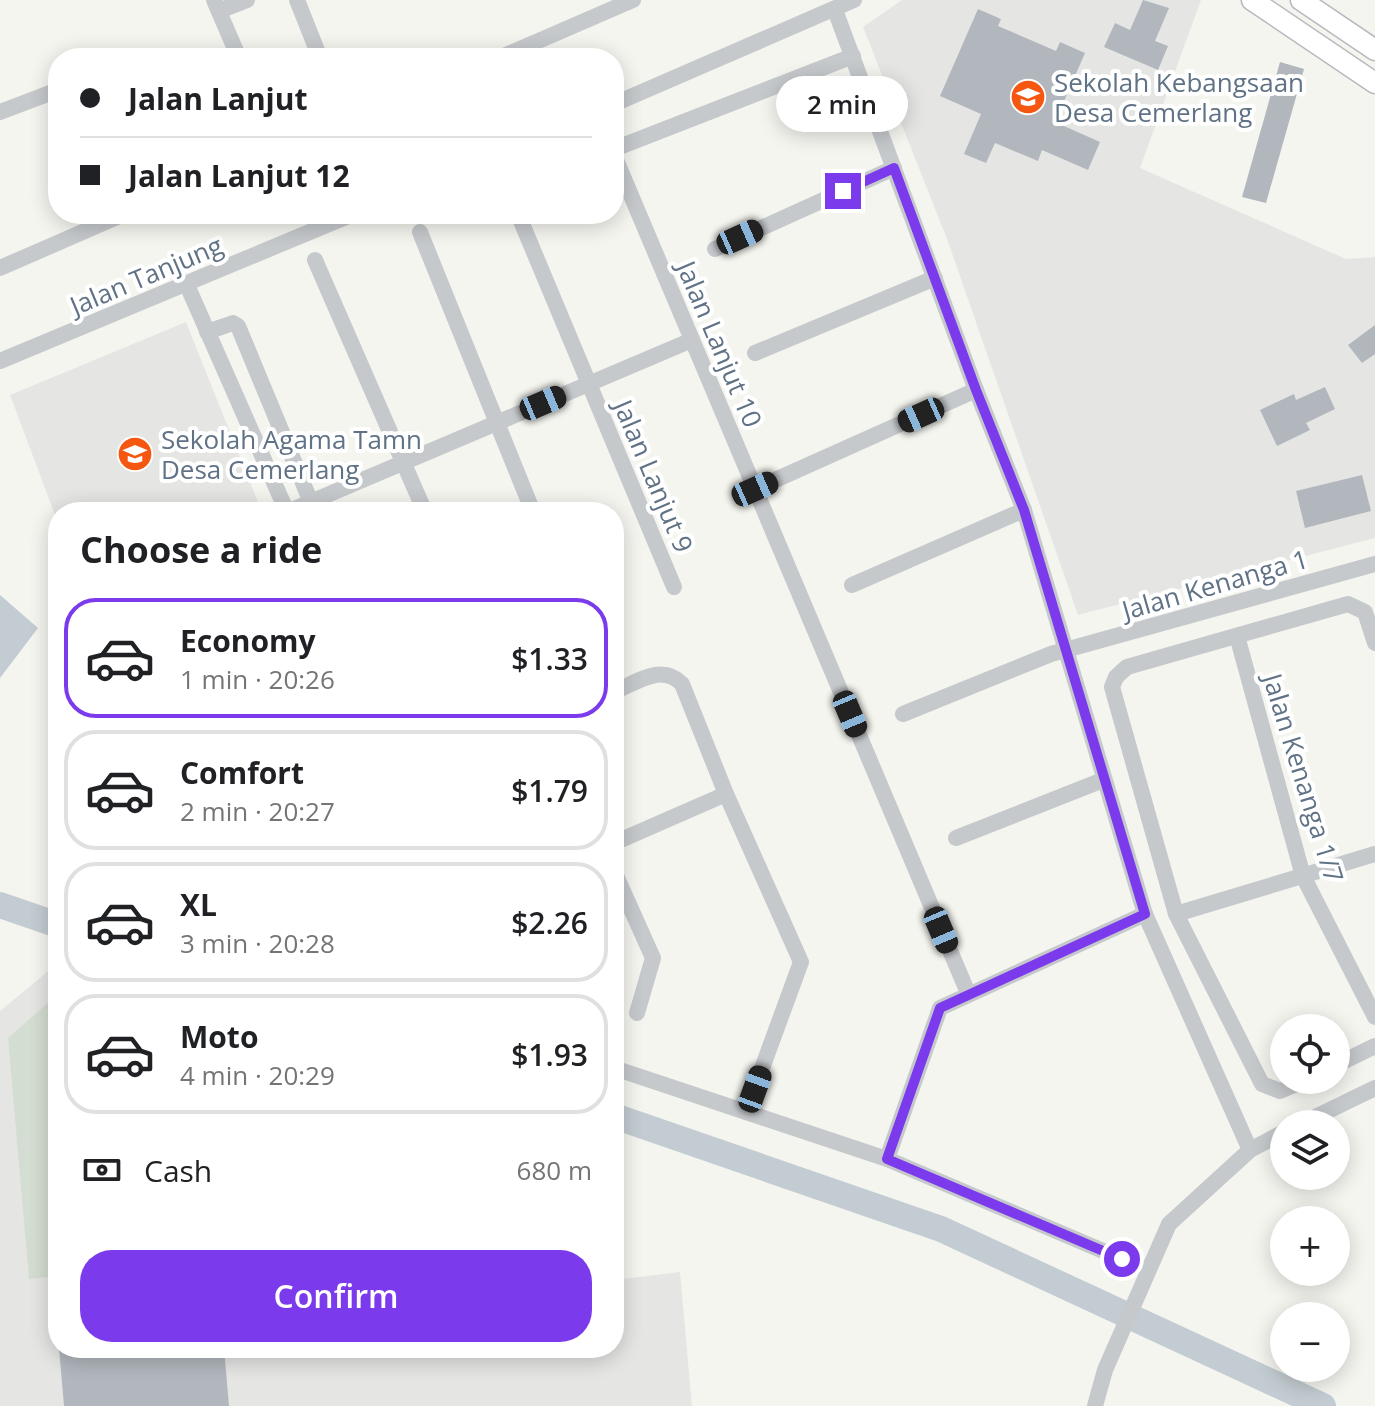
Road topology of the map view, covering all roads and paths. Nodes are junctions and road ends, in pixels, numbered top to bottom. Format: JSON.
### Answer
{"nodes":[{"id":1,"x":247,"y":0,"type":"edge"},
{"id":2,"x":297,"y":0,"type":"edge"},
{"id":3,"x":633,"y":0,"type":"edge"},
{"id":4,"x":854,"y":0,"type":"edge"},
{"id":5,"x":1252,"y":0,"type":"edge"},
{"id":6,"x":1301,"y":0,"type":"edge"},
{"id":7,"x":217,"y":6,"type":"edge"},
{"id":8,"x":835,"y":10,"type":"junction"},
{"id":9,"x":235,"y":48,"type":"edge"},
{"id":10,"x":316,"y":48,"type":"edge"},
{"id":11,"x":522,"y":48,"type":"edge"},
{"id":12,"x":1375,"y":50,"type":"edge"},
{"id":13,"x":853,"y":56,"type":"junction"},
{"id":14,"x":1375,"y":83,"type":"edge"},
{"id":15,"x":48,"y":94,"type":"edge"},
{"id":16,"x":624,"y":100,"type":"edge"},
{"id":17,"x":0,"y":112,"type":"edge"},
{"id":18,"x":624,"y":145,"type":"edge"},
{"id":19,"x":894,"y":168,"type":"junction"},
{"id":20,"x":624,"y":179,"type":"edge"},
{"id":21,"x":101,"y":224,"type":"edge"},
{"id":22,"x":309,"y":224,"type":"edge"},
{"id":23,"x":329,"y":224,"type":"edge"},
{"id":24,"x":522,"y":224,"type":"edge"},
{"id":25,"x":312,"y":231,"type":"junction"},
{"id":26,"x":420,"y":232,"type":"dead end"},
{"id":27,"x":715,"y":249,"type":"dead end"},
{"id":28,"x":315,"y":260,"type":"dead end"},
{"id":29,"x":0,"y":268,"type":"edge"},
{"id":30,"x":935,"y":278,"type":"junction"},
{"id":31,"x":187,"y":285,"type":"junction"},
{"id":32,"x":207,"y":332,"type":"junction"},
{"id":33,"x":692,"y":340,"type":"junction"},
{"id":34,"x":755,"y":353,"type":"dead end"},
{"id":35,"x":0,"y":361,"type":"edge"},
{"id":36,"x":589,"y":384,"type":"junction"},
{"id":37,"x":976,"y":390,"type":"junction"},
{"id":38,"x":497,"y":423,"type":"junction"},
{"id":39,"x":405,"y":462,"type":"junction"},
{"id":40,"x":755,"y":489,"type":"junction"},
{"id":41,"x":283,"y":502,"type":"edge"},
{"id":42,"x":311,"y":502,"type":"edge"},
{"id":43,"x":323,"y":502,"type":"edge"},
{"id":44,"x":421,"y":502,"type":"edge"},
{"id":45,"x":529,"y":502,"type":"edge"},
{"id":46,"x":1024,"y":510,"type":"junction"},
{"id":47,"x":1375,"y":564,"type":"edge"},
{"id":48,"x":852,"y":585,"type":"dead end"},
{"id":49,"x":674,"y":587,"type":"dead end"},
{"id":50,"x":1237,"y":636,"type":"junction"},
{"id":51,"x":1375,"y":643,"type":"edge"},
{"id":52,"x":1067,"y":650,"type":"junction"},
{"id":53,"x":624,"y":688,"type":"edge"},
{"id":54,"x":903,"y":714,"type":"dead end"},
{"id":55,"x":1103,"y":780,"type":"junction"},
{"id":56,"x":726,"y":794,"type":"junction"},
{"id":57,"x":956,"y":838,"type":"dead end"},
{"id":58,"x":624,"y":839,"type":"edge"},
{"id":59,"x":1375,"y":854,"type":"edge"},
{"id":60,"x":1303,"y":876,"type":"junction"},
{"id":61,"x":624,"y":893,"type":"edge"},
{"id":62,"x":1145,"y":914,"type":"junction"},
{"id":63,"x":1176,"y":914,"type":"junction"},
{"id":64,"x":968,"y":993,"type":"junction"},
{"id":65,"x":637,"y":1013,"type":"dead end"},
{"id":66,"x":1375,"y":1017,"type":"edge"},
{"id":67,"x":1375,"y":1046,"type":"edge"},
{"id":68,"x":1350,"y":1058,"type":"edge"},
{"id":69,"x":624,"y":1071,"type":"edge"},
{"id":70,"x":1270,"y":1087,"type":"edge"},
{"id":71,"x":1375,"y":1088,"type":"edge"},
{"id":72,"x":1330,"y":1110,"type":"edge"},
{"id":73,"x":746,"y":1112,"type":"junction"},
{"id":74,"x":1270,"y":1139,"type":"edge"},
{"id":75,"x":1250,"y":1150,"type":"junction"},
{"id":76,"x":887,"y":1159,"type":"junction"},
{"id":77,"x":1148,"y":1270,"type":"junction"},
{"id":78,"x":1095,"y":1406,"type":"edge"}],
"edges":[{"from":1,"to":7,"type":"street"},
{"from":2,"to":10,"type":"street"},
{"from":3,"to":11,"type":"street"},
{"from":4,"to":8,"type":"street"},
{"from":5,"to":14,"type":"main road"},
{"from":6,"to":12,"type":"main road"},
{"from":7,"to":9,"type":"street"},
{"from":8,"to":13,"type":"street"},
{"from":8,"to":16,"type":"street"},
{"from":13,"to":18,"type":"street"},
{"from":13,"to":19,"type":"street"},
{"from":15,"to":17,"type":"street"},
{"from":19,"to":27,"type":"street"},
{"from":19,"to":30,"type":"street"},
{"from":20,"to":33,"type":"street","name":"Jalan Lanjut 10"},
{"from":21,"to":29,"type":"street"},
{"from":22,"to":25,"type":"street"},
{"from":23,"to":25,"type":"street","name":"Jalan Tanjung"},
{"from":24,"to":36,"type":"street","name":"Jalan Lanjut 9"},
{"from":25,"to":31,"type":"street","name":"Jalan Tanjung"},
{"from":26,"to":38,"type":"street"},
{"from":28,"to":39,"type":"street"},
{"from":30,"to":34,"type":"street"},
{"from":30,"to":37,"type":"street"},
{"from":31,"to":32,"type":"street"},
{"from":31,"to":35,"type":"street","name":"Jalan Tanjung"},
{"from":32,"to":41,"type":"street"},
{"from":32,"to":42,"type":"street"},
{"from":33,"to":36,"type":"street"},
{"from":33,"to":40,"type":"street","name":"Jalan Lanjut 10"},
{"from":36,"to":38,"type":"street"},
{"from":36,"to":49,"type":"street","name":"Jalan Lanjut 9"},
{"from":37,"to":40,"type":"street"},
{"from":37,"to":46,"type":"street"},
{"from":38,"to":39,"type":"street"},
{"from":38,"to":45,"type":"street"},
{"from":39,"to":43,"type":"street"},
{"from":39,"to":44,"type":"street"},
{"from":40,"to":64,"type":"street","name":"Jalan Lanjut 10"},
{"from":46,"to":48,"type":"street"},
{"from":46,"to":52,"type":"street"},
{"from":47,"to":52,"type":"street","name":"Jalan Kenanga 1"},
{"from":50,"to":51,"type":"street"},
{"from":50,"to":60,"type":"street","name":"Jalan Kenanga 1/7"},
{"from":50,"to":63,"type":"street"},
{"from":52,"to":54,"type":"street","name":"Jalan Kenanga 1"},
{"from":52,"to":55,"type":"street"},
{"from":53,"to":56,"type":"street"},
{"from":55,"to":57,"type":"street"},
{"from":55,"to":62,"type":"street"},
{"from":56,"to":58,"type":"street"},
{"from":56,"to":73,"type":"street"},
{"from":59,"to":60,"type":"street"},
{"from":60,"to":63,"type":"street"},
{"from":60,"to":66,"type":"street","name":"Jalan Kenanga 1/7"},
{"from":61,"to":65,"type":"street"},
{"from":62,"to":64,"type":"street"},
{"from":62,"to":75,"type":"street"},
{"from":63,"to":70,"type":"street"},
{"from":64,"to":76,"type":"street"},
{"from":67,"to":68,"type":"street"},
{"from":69,"to":73,"type":"street"},
{"from":71,"to":72,"type":"street"},
{"from":73,"to":76,"type":"street"},
{"from":74,"to":75,"type":"street"},
{"from":75,"to":77,"type":"street"},
{"from":76,"to":77,"type":"street"},
{"from":77,"to":78,"type":"street"}]}
